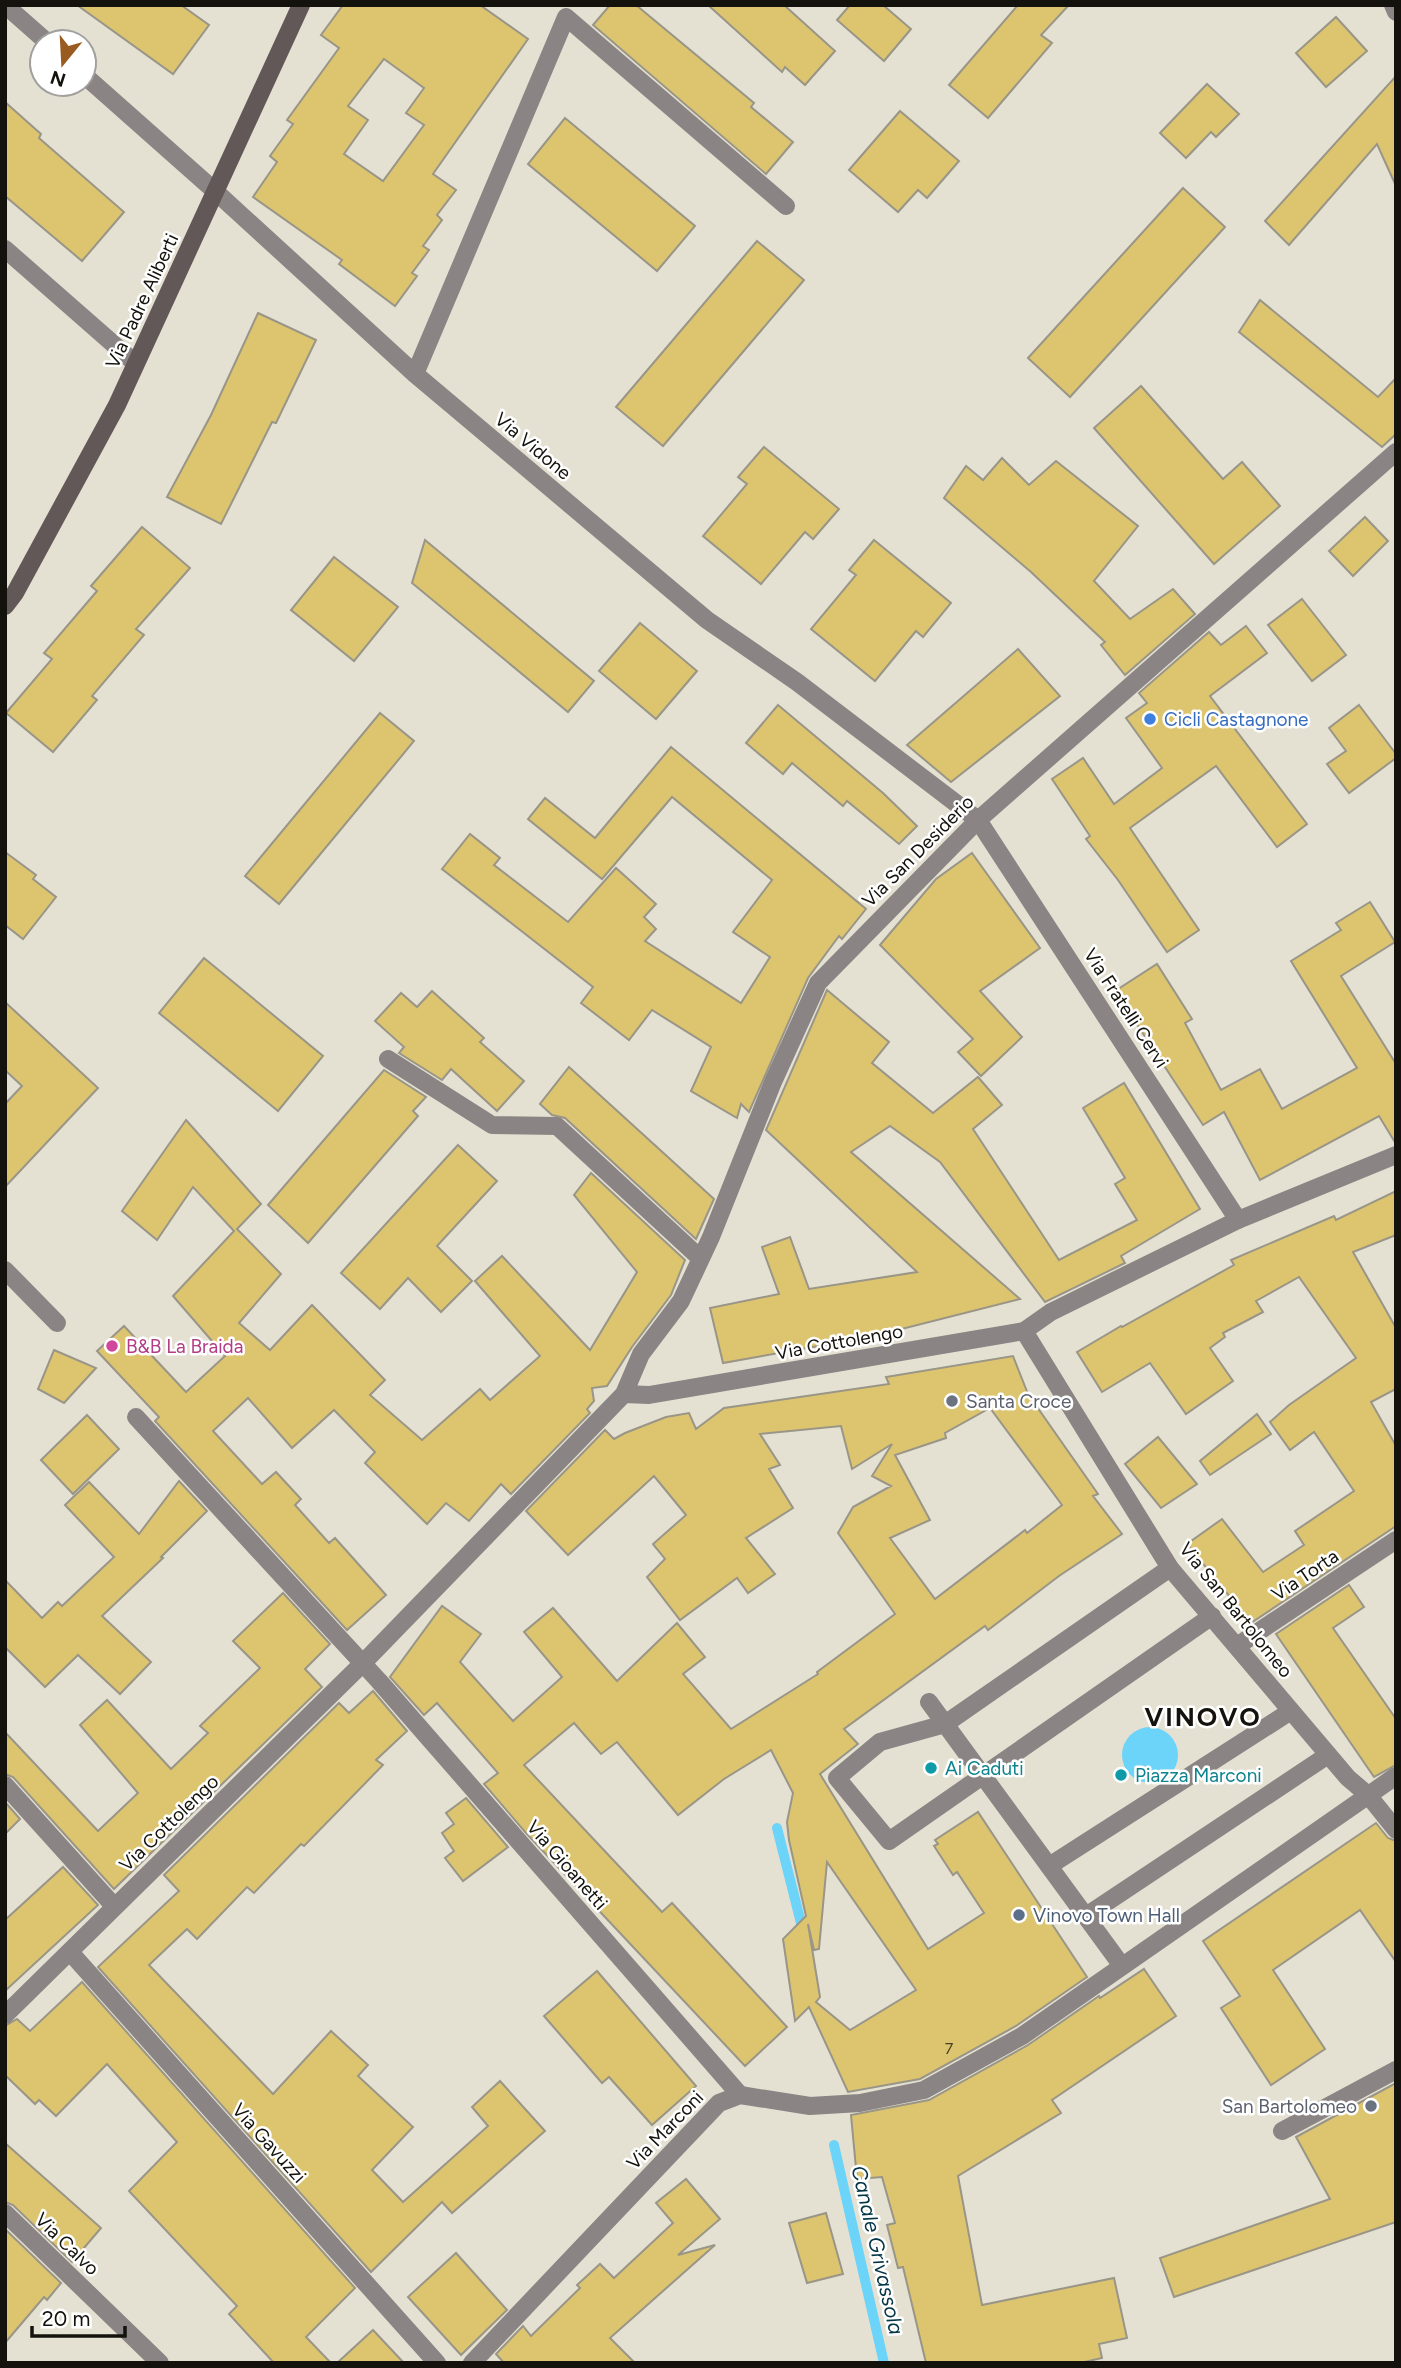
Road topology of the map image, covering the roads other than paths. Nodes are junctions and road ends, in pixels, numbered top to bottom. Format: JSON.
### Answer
{"nodes":[{"id":1,"x":5,"y":5,"type":"edge"},
{"id":2,"x":301,"y":5,"type":"edge"},
{"id":3,"x":1393,"y":5,"type":"edge"},
{"id":4,"x":1396,"y":12,"type":"edge"},
{"id":5,"x":31,"y":28,"type":"edge"},
{"id":6,"x":98,"y":87,"type":"edge"},
{"id":7,"x":216,"y":192,"type":"junction"},
{"id":8,"x":786,"y":206,"type":"dead end"},
{"id":9,"x":5,"y":250,"type":"edge"},
{"id":10,"x":135,"y":363,"type":"junction"},
{"id":11,"x":415,"y":374,"type":"junction"},
{"id":12,"x":1396,"y":452,"type":"edge"},
{"id":13,"x":5,"y":606,"type":"edge"},
{"id":14,"x":978,"y":820,"type":"junction"},
{"id":15,"x":388,"y":1059,"type":"dead end"},
{"id":16,"x":1396,"y":1155,"type":"edge"},
{"id":17,"x":1238,"y":1220,"type":"junction"},
{"id":18,"x":700,"y":1258,"type":"junction"},
{"id":19,"x":5,"y":1270,"type":"edge"},
{"id":20,"x":57,"y":1323,"type":"dead end"},
{"id":21,"x":1024,"y":1331,"type":"junction"},
{"id":22,"x":624,"y":1394,"type":"junction"},
{"id":23,"x":136,"y":1418,"type":"dead end"},
{"id":24,"x":1396,"y":1540,"type":"edge"},
{"id":25,"x":1170,"y":1567,"type":"junction"},
{"id":26,"x":1212,"y":1616,"type":"junction"},
{"id":27,"x":1237,"y":1646,"type":"junction"},
{"id":28,"x":363,"y":1663,"type":"junction"},
{"id":29,"x":929,"y":1702,"type":"dead end"},
{"id":30,"x":1292,"y":1711,"type":"junction"},
{"id":31,"x":945,"y":1724,"type":"junction"},
{"id":32,"x":1328,"y":1755,"type":"junction"},
{"id":33,"x":982,"y":1774,"type":"junction"},
{"id":34,"x":1396,"y":1776,"type":"edge"},
{"id":35,"x":5,"y":1785,"type":"edge"},
{"id":36,"x":1368,"y":1795,"type":"junction"},
{"id":37,"x":1396,"y":1830,"type":"edge"},
{"id":38,"x":1049,"y":1866,"type":"junction"},
{"id":39,"x":114,"y":1906,"type":"junction"},
{"id":40,"x":1086,"y":1916,"type":"junction"},
{"id":41,"x":70,"y":1952,"type":"junction"},
{"id":42,"x":1122,"y":1966,"type":"junction"},
{"id":43,"x":5,"y":2015,"type":"edge"},
{"id":44,"x":1396,"y":2070,"type":"edge"},
{"id":45,"x":740,"y":2095,"type":"junction"},
{"id":46,"x":1282,"y":2131,"type":"dead end"},
{"id":47,"x":5,"y":2213,"type":"edge"},
{"id":48,"x":160,"y":2363,"type":"edge"},
{"id":49,"x":437,"y":2363,"type":"edge"},
{"id":50,"x":472,"y":2363,"type":"edge"}],
"edges":[{"from":1,"to":5,"type":"street"},
{"from":2,"to":7,"type":"street","name":"Via Padre Aliberti"},
{"from":3,"to":4,"type":"street"},
{"from":6,"to":7,"type":"street","name":"Via Vidone"},
{"from":7,"to":10,"type":"street","name":"Via Padre Aliberti"},
{"from":7,"to":11,"type":"street","name":"Via Vidone"},
{"from":8,"to":11,"type":"street"},
{"from":9,"to":10,"type":"street"},
{"from":10,"to":13,"type":"street","name":"Via Padre Aliberti"},
{"from":11,"to":14,"type":"street","name":"Via Vidone"},
{"from":12,"to":14,"type":"street","name":"Via San Desiderio"},
{"from":14,"to":17,"type":"street","name":"Via Fratelli Cervi"},
{"from":14,"to":18,"type":"street","name":"Via San Desiderio"},
{"from":15,"to":18,"type":"street"},
{"from":16,"to":17,"type":"street","name":"Via Cottolengo"},
{"from":17,"to":21,"type":"street","name":"Via Cottolengo"},
{"from":18,"to":22,"type":"street","name":"Via San Desiderio"},
{"from":19,"to":20,"type":"street"},
{"from":21,"to":22,"type":"street","name":"Via Cottolengo"},
{"from":21,"to":25,"type":"street","name":"Via San Bartolomeo"},
{"from":22,"to":28,"type":"street","name":"Via Cottolengo"},
{"from":23,"to":28,"type":"street"},
{"from":24,"to":27,"type":"street","name":"Via Torta"},
{"from":25,"to":26,"type":"street","name":"Via San Bartolomeo"},
{"from":25,"to":31,"type":"street"},
{"from":26,"to":27,"type":"street","name":"Via San Bartolomeo"},
{"from":26,"to":33,"type":"street"},
{"from":27,"to":30,"type":"street","name":"Via San Bartolomeo"},
{"from":28,"to":39,"type":"street","name":"Via Cottolengo"},
{"from":28,"to":45,"type":"street","name":"Via Gioanetti"},
{"from":29,"to":31,"type":"street"},
{"from":30,"to":32,"type":"street","name":"Via San Bartolomeo"},
{"from":30,"to":38,"type":"street"},
{"from":31,"to":33,"type":"street"},
{"from":31,"to":33,"type":"street"},
{"from":32,"to":36,"type":"street","name":"Via San Bartolomeo"},
{"from":32,"to":40,"type":"street"},
{"from":33,"to":38,"type":"street"},
{"from":34,"to":36,"type":"street"},
{"from":35,"to":39,"type":"street"},
{"from":36,"to":37,"type":"street","name":"Via San Bartolomeo"},
{"from":36,"to":42,"type":"street"},
{"from":38,"to":40,"type":"street"},
{"from":39,"to":41,"type":"street","name":"Via Cottolengo"},
{"from":40,"to":42,"type":"street"},
{"from":41,"to":43,"type":"street","name":"Via Cottolengo"},
{"from":41,"to":49,"type":"street","name":"Via Gavuzzi"},
{"from":42,"to":45,"type":"street"},
{"from":44,"to":46,"type":"street"},
{"from":45,"to":50,"type":"street","name":"Via Marconi"},
{"from":47,"to":48,"type":"street","name":"Via Calvo"}]}
